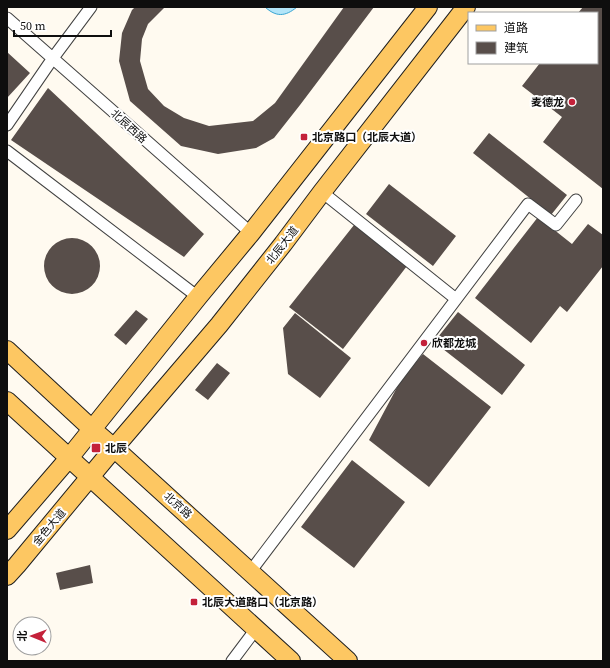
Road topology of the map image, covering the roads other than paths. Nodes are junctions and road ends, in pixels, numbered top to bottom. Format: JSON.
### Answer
{"nodes":[{"id":1,"x":91,"y":7,"type":"edge"},
{"id":2,"x":428,"y":7,"type":"edge"},
{"id":3,"x":466,"y":7,"type":"edge"},
{"id":4,"x":7,"y":18,"type":"edge"},
{"id":5,"x":53,"y":58,"type":"junction"},
{"id":6,"x":7,"y":125,"type":"edge"},
{"id":7,"x":7,"y":151,"type":"edge"},
{"id":8,"x":322,"y":192,"type":"junction"},
{"id":9,"x":576,"y":200,"type":"dead end"},
{"id":10,"x":251,"y":233,"type":"junction"},
{"id":11,"x":198,"y":297,"type":"junction"},
{"id":12,"x":456,"y":299,"type":"junction"},
{"id":13,"x":7,"y":350,"type":"edge"},
{"id":14,"x":7,"y":401,"type":"edge"},
{"id":15,"x":92,"y":429,"type":"junction"},
{"id":16,"x":114,"y":448,"type":"junction"},
{"id":17,"x":69,"y":458,"type":"junction"},
{"id":18,"x":90,"y":477,"type":"junction"},
{"id":19,"x":7,"y":530,"type":"edge"},
{"id":20,"x":250,"y":572,"type":"junction"},
{"id":21,"x":7,"y":576,"type":"edge"},
{"id":22,"x":256,"y":629,"type":"junction"},
{"id":23,"x":232,"y":661,"type":"edge"},
{"id":24,"x":291,"y":661,"type":"edge"},
{"id":25,"x":348,"y":661,"type":"edge"}],
"edges":[{"from":1,"to":5,"type":"street"},
{"from":2,"to":10,"type":"main road"},
{"from":3,"to":8,"type":"main road","name":"北辰大道"},
{"from":4,"to":5,"type":"street","name":"北辰西路"},
{"from":5,"to":6,"type":"street"},
{"from":5,"to":10,"type":"street","name":"北辰西路"},
{"from":7,"to":11,"type":"street"},
{"from":8,"to":12,"type":"street"},
{"from":8,"to":16,"type":"main road","name":"北辰大道"},
{"from":9,"to":12,"type":"street"},
{"from":10,"to":11,"type":"main road"},
{"from":11,"to":15,"type":"main road"},
{"from":12,"to":20,"type":"street"},
{"from":13,"to":15,"type":"main road","name":"北京路"},
{"from":14,"to":17,"type":"main road"},
{"from":15,"to":16,"type":"main road","name":"北京路"},
{"from":15,"to":17,"type":"main road"},
{"from":16,"to":18,"type":"main road","name":"北辰大道"},
{"from":16,"to":20,"type":"main road","name":"北京路"},
{"from":17,"to":18,"type":"main road"},
{"from":17,"to":19,"type":"main road"},
{"from":18,"to":21,"type":"main road","name":"金色大道"},
{"from":18,"to":22,"type":"main road"},
{"from":20,"to":25,"type":"main road","name":"北京路"},
{"from":22,"to":23,"type":"street"},
{"from":22,"to":24,"type":"main road"}]}
